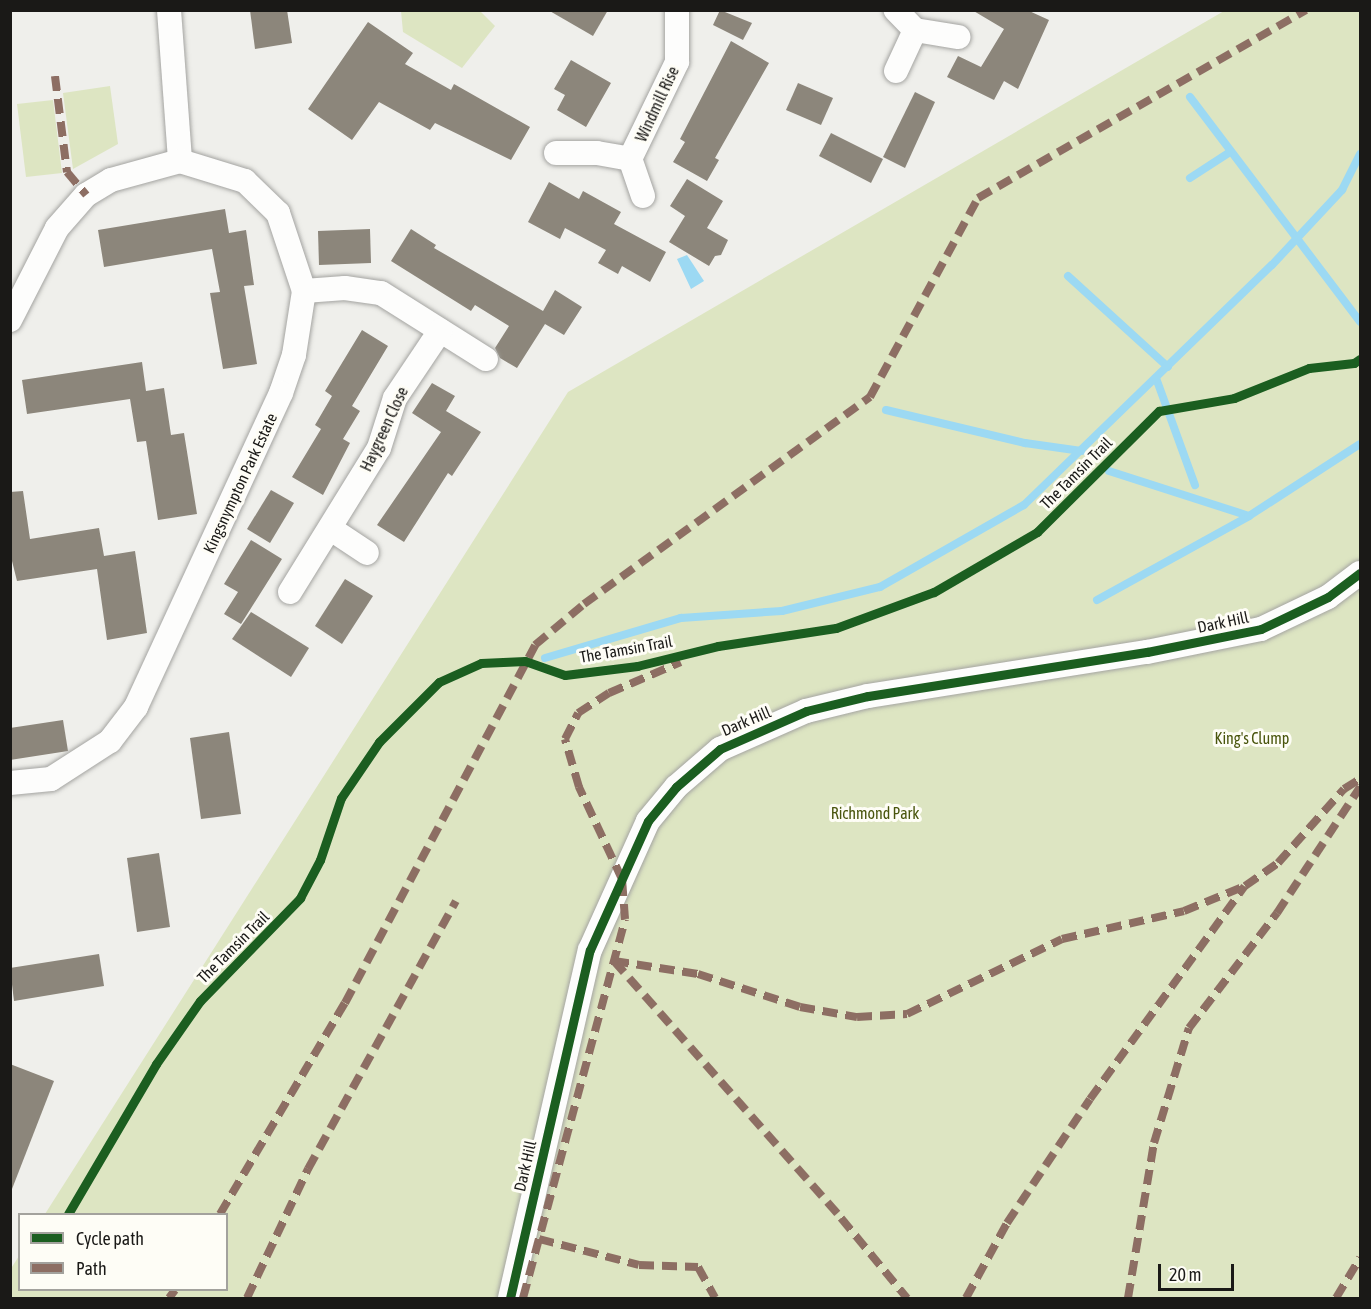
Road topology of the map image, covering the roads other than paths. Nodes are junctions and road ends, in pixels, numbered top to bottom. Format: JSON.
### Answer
{"nodes":[{"id":1,"x":169,"y":10,"type":"edge"},
{"id":2,"x":678,"y":10,"type":"edge"},
{"id":3,"x":896,"y":10,"type":"edge"},
{"id":4,"x":915,"y":30,"type":"junction"},
{"id":5,"x":958,"y":37,"type":"dead end"},
{"id":6,"x":896,"y":71,"type":"dead end"},
{"id":7,"x":556,"y":153,"type":"dead end"},
{"id":8,"x":630,"y":159,"type":"junction"},
{"id":9,"x":180,"y":161,"type":"junction"},
{"id":10,"x":643,"y":196,"type":"dead end"},
{"id":11,"x":304,"y":291,"type":"junction"},
{"id":12,"x":10,"y":320,"type":"edge"},
{"id":13,"x":440,"y":332,"type":"junction"},
{"id":14,"x":486,"y":359,"type":"dead end"},
{"id":15,"x":331,"y":529,"type":"junction"},
{"id":16,"x":368,"y":553,"type":"dead end"},
{"id":17,"x":1360,"y":573,"type":"edge"},
{"id":18,"x":290,"y":592,"type":"dead end"},
{"id":19,"x":10,"y":783,"type":"edge"},
{"id":20,"x":510,"y":1299,"type":"edge"}],
"edges":[{"from":1,"to":9,"type":"street"},
{"from":2,"to":8,"type":"street","name":"Windmill Rise"},
{"from":3,"to":4,"type":"street"},
{"from":4,"to":5,"type":"street"},
{"from":4,"to":6,"type":"street"},
{"from":7,"to":8,"type":"street","name":"Windmill Rise"},
{"from":8,"to":10,"type":"street","name":"Windmill Rise"},
{"from":9,"to":11,"type":"street","name":"Kingsnympton Park Estate"},
{"from":9,"to":12,"type":"street"},
{"from":11,"to":13,"type":"street"},
{"from":11,"to":19,"type":"street","name":"Kingsnympton Park Estate"},
{"from":13,"to":14,"type":"street"},
{"from":13,"to":15,"type":"street","name":"Haygreen Close"},
{"from":15,"to":16,"type":"street"},
{"from":15,"to":18,"type":"street","name":"Haygreen Close"},
{"from":17,"to":20,"type":"street","name":"Dark Hill"}]}
